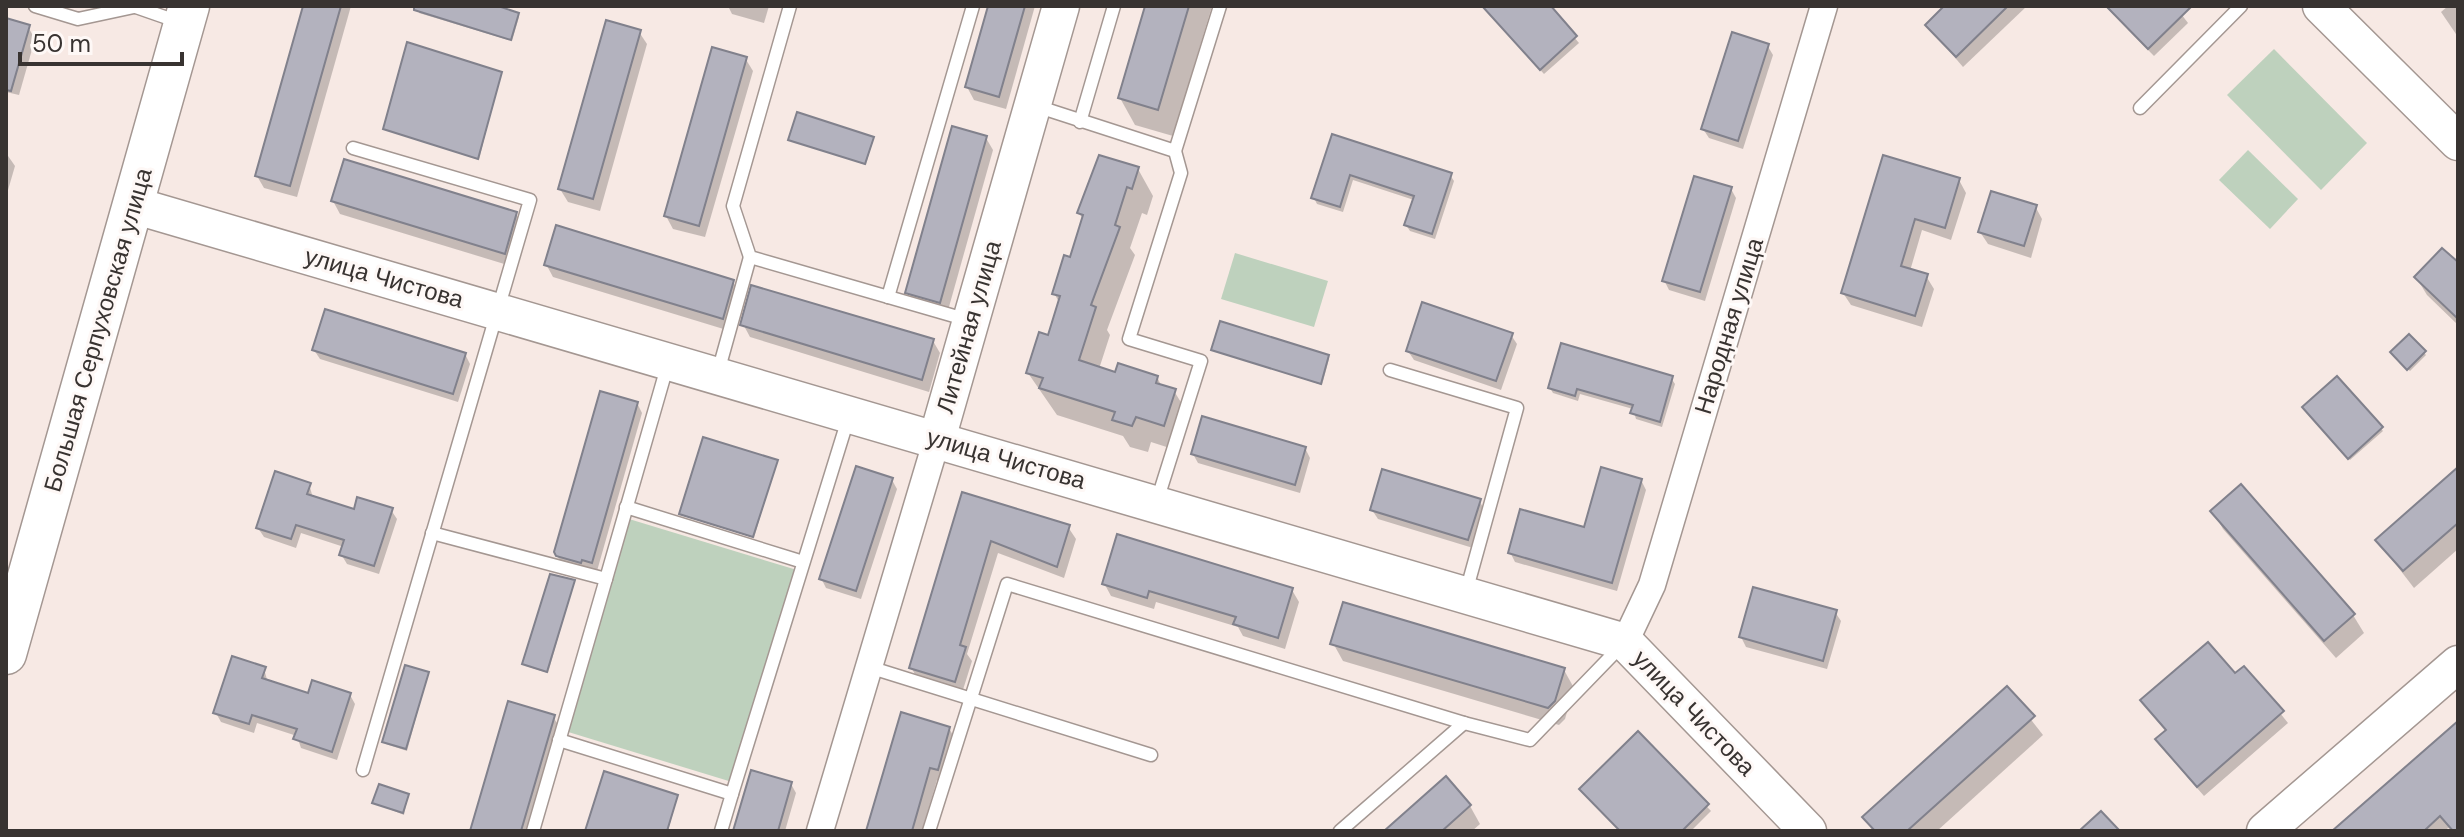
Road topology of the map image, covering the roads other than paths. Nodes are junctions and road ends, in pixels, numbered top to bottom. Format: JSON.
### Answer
{"nodes":[{"id":1,"x":35,"y":6,"type":"edge"},
{"id":2,"x":790,"y":6,"type":"edge"},
{"id":3,"x":973,"y":6,"type":"edge"},
{"id":4,"x":1061,"y":6,"type":"edge"},
{"id":5,"x":1114,"y":6,"type":"edge"},
{"id":6,"x":1220,"y":6,"type":"edge"},
{"id":7,"x":1824,"y":6,"type":"edge"},
{"id":8,"x":2241,"y":6,"type":"edge"},
{"id":9,"x":2321,"y":6,"type":"edge"},
{"id":10,"x":134,"y":7,"type":"edge"},
{"id":11,"x":187,"y":15,"type":"edge"},
{"id":12,"x":1033,"y":105,"type":"junction"},
{"id":13,"x":2140,"y":108,"type":"dead end"},
{"id":14,"x":1080,"y":122,"type":"junction"},
{"id":15,"x":2458,"y":142,"type":"edge"},
{"id":16,"x":353,"y":148,"type":"dead end"},
{"id":17,"x":1175,"y":151,"type":"junction"},
{"id":18,"x":133,"y":205,"type":"junction"},
{"id":19,"x":750,"y":257,"type":"junction"},
{"id":20,"x":888,"y":297,"type":"junction"},
{"id":21,"x":498,"y":311,"type":"junction"},
{"id":22,"x":971,"y":321,"type":"junction"},
{"id":23,"x":669,"y":361,"type":"junction"},
{"id":24,"x":1390,"y":370,"type":"dead end"},
{"id":25,"x":717,"y":375,"type":"junction"},
{"id":26,"x":849,"y":414,"type":"junction"},
{"id":27,"x":937,"y":439,"type":"junction"},
{"id":28,"x":1156,"y":504,"type":"junction"},
{"id":29,"x":626,"y":507,"type":"junction"},
{"id":30,"x":432,"y":533,"type":"junction"},
{"id":31,"x":803,"y":562,"type":"junction"},
{"id":32,"x":606,"y":579,"type":"junction"},
{"id":33,"x":1465,"y":595,"type":"junction"},
{"id":34,"x":1625,"y":642,"type":"junction"},
{"id":35,"x":6,"y":654,"type":"edge"},
{"id":36,"x":2458,"y":664,"type":"edge"},
{"id":37,"x":869,"y":667,"type":"junction"},
{"id":38,"x":971,"y":698,"type":"junction"},
{"id":39,"x":1464,"y":723,"type":"junction"},
{"id":40,"x":559,"y":740,"type":"junction"},
{"id":41,"x":1151,"y":755,"type":"dead end"},
{"id":42,"x":363,"y":770,"type":"dead end"},
{"id":43,"x":732,"y":794,"type":"junction"},
{"id":44,"x":533,"y":831,"type":"edge"},
{"id":45,"x":721,"y":831,"type":"edge"},
{"id":46,"x":820,"y":831,"type":"edge"},
{"id":47,"x":929,"y":831,"type":"edge"},
{"id":48,"x":1340,"y":831,"type":"edge"},
{"id":49,"x":1808,"y":831,"type":"edge"},
{"id":50,"x":2265,"y":831,"type":"edge"}],
"edges":[{"from":1,"to":10,"type":"lane"},
{"from":2,"to":19,"type":"lane"},
{"from":3,"to":20,"type":"lane"},
{"from":4,"to":12,"type":"street","name":"Литейная улица"},
{"from":5,"to":14,"type":"lane"},
{"from":6,"to":17,"type":"lane"},
{"from":7,"to":34,"type":"street","name":"Народная улица"},
{"from":8,"to":13,"type":"lane"},
{"from":9,"to":15,"type":"street"},
{"from":10,"to":11,"type":"lane"},
{"from":11,"to":18,"type":"main road","name":"Большая Серпуховская улица"},
{"from":12,"to":14,"type":"lane"},
{"from":12,"to":22,"type":"street","name":"Литейная улица"},
{"from":14,"to":17,"type":"lane"},
{"from":16,"to":21,"type":"lane"},
{"from":17,"to":28,"type":"lane"},
{"from":18,"to":21,"type":"street","name":"улица Чистова"},
{"from":18,"to":35,"type":"main road","name":"Большая Серпуховская улица"},
{"from":19,"to":20,"type":"lane"},
{"from":19,"to":25,"type":"lane"},
{"from":20,"to":22,"type":"lane"},
{"from":21,"to":23,"type":"street","name":"улица Чистова"},
{"from":21,"to":30,"type":"lane"},
{"from":22,"to":27,"type":"street","name":"Литейная улица"},
{"from":23,"to":25,"type":"street","name":"улица Чистова"},
{"from":23,"to":29,"type":"lane"},
{"from":24,"to":33,"type":"lane"},
{"from":25,"to":26,"type":"street","name":"улица Чистова"},
{"from":26,"to":27,"type":"street","name":"улица Чистова"},
{"from":26,"to":31,"type":"lane"},
{"from":27,"to":28,"type":"street","name":"улица Чистова"},
{"from":27,"to":37,"type":"street","name":"Литейная улица"},
{"from":28,"to":33,"type":"street","name":"улица Чистова"},
{"from":29,"to":31,"type":"lane"},
{"from":29,"to":32,"type":"lane"},
{"from":30,"to":32,"type":"lane"},
{"from":30,"to":42,"type":"lane"},
{"from":31,"to":43,"type":"lane"},
{"from":32,"to":40,"type":"lane"},
{"from":33,"to":34,"type":"street","name":"улица Чистова"},
{"from":34,"to":39,"type":"lane"},
{"from":34,"to":49,"type":"street","name":"улица Чистова"},
{"from":36,"to":50,"type":"street"},
{"from":37,"to":38,"type":"lane"},
{"from":37,"to":46,"type":"street","name":"Литейная улица"},
{"from":38,"to":39,"type":"lane"},
{"from":38,"to":41,"type":"lane"},
{"from":38,"to":47,"type":"lane"},
{"from":39,"to":48,"type":"lane"},
{"from":40,"to":43,"type":"lane"},
{"from":40,"to":44,"type":"lane"},
{"from":43,"to":45,"type":"lane"}]}
